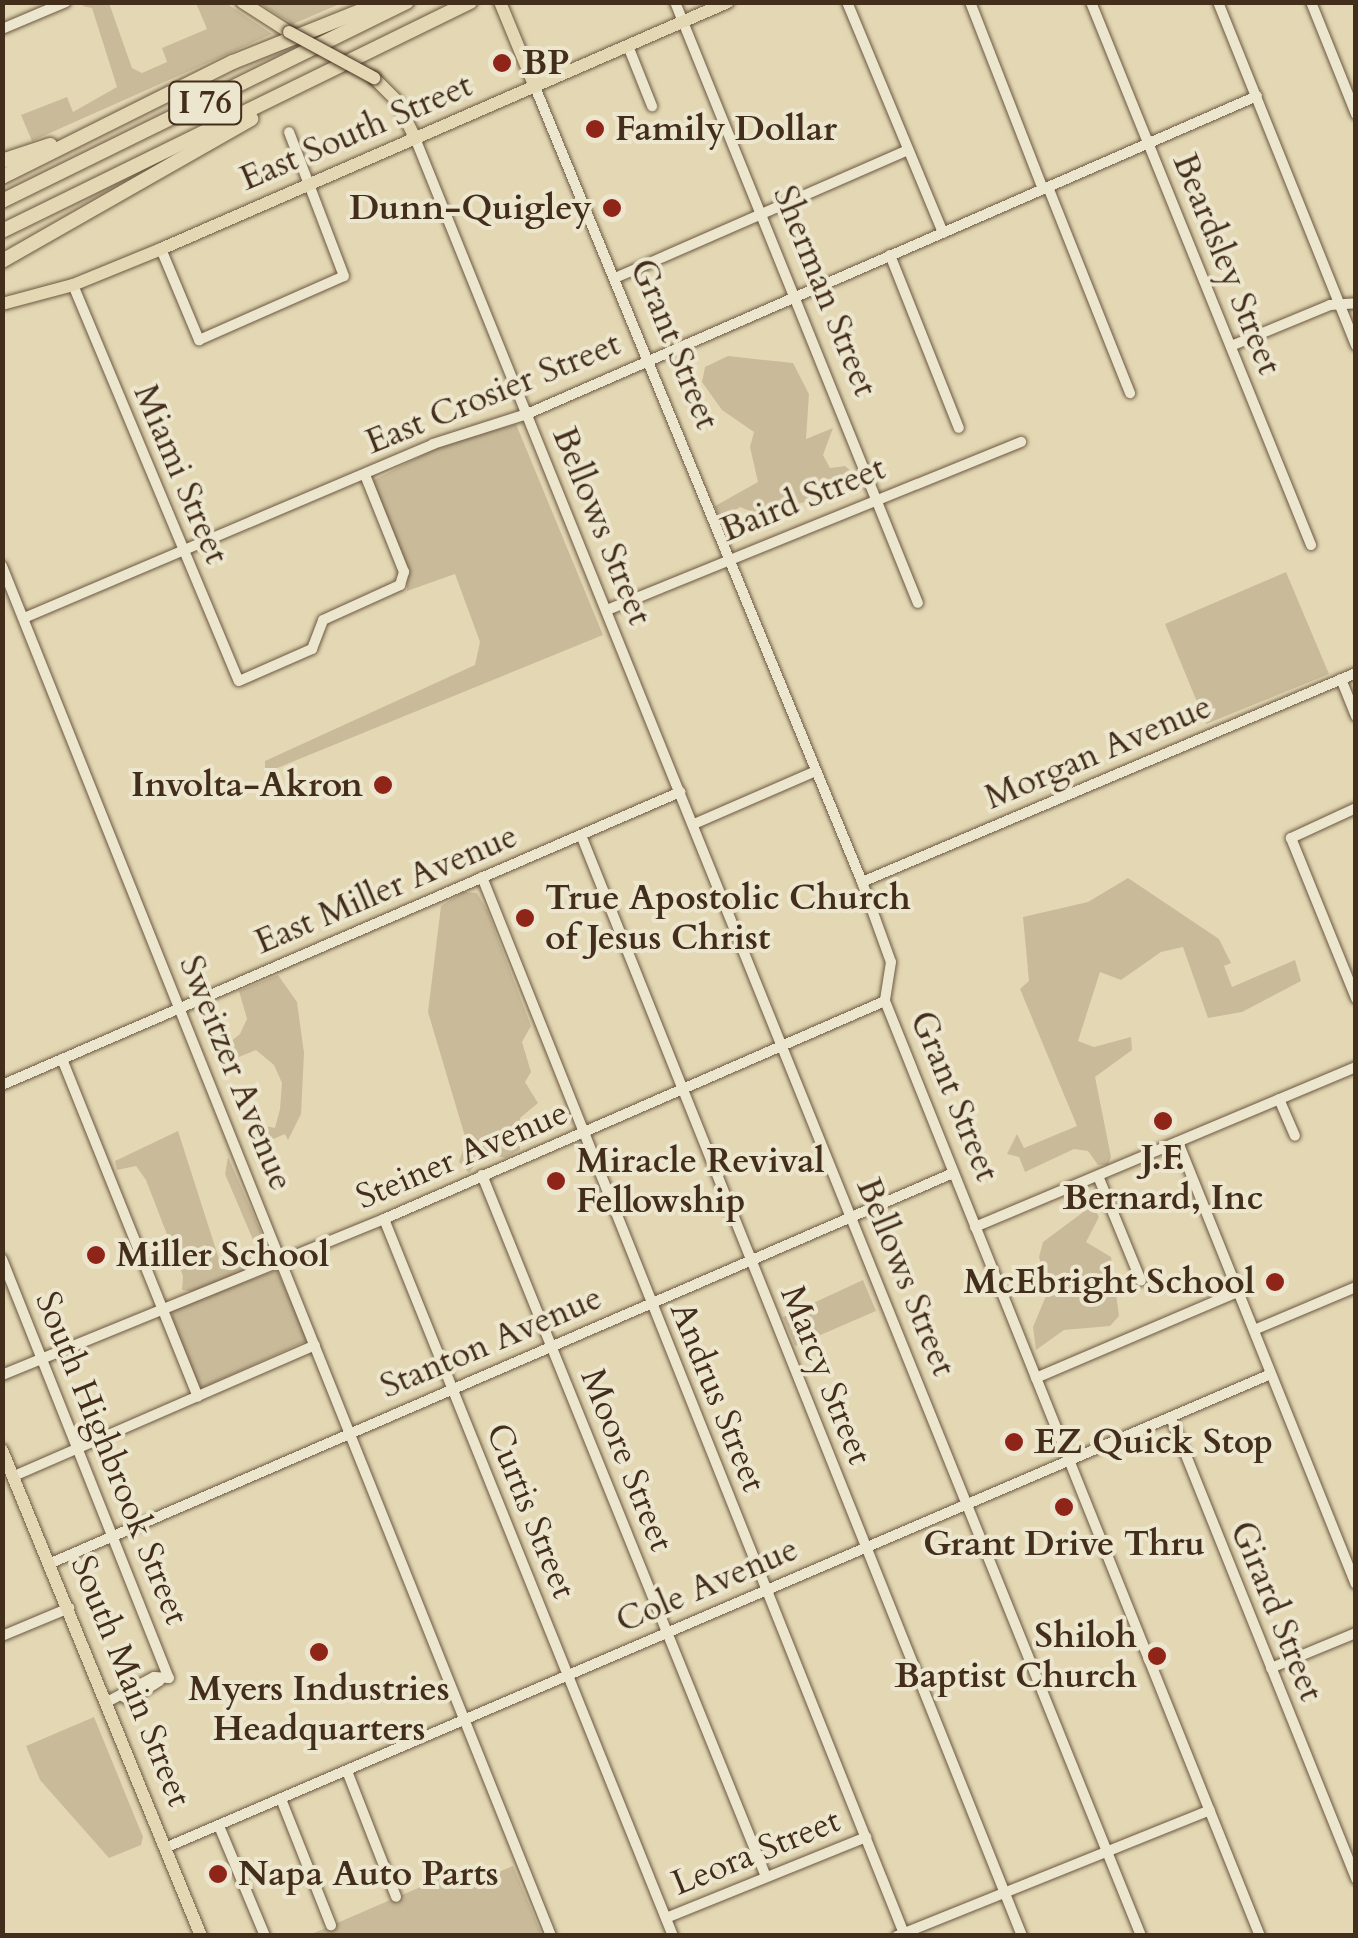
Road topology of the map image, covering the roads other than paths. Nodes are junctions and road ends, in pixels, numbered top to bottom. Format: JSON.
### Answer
{"nodes":[{"id":1,"x":66,"y":2,"type":"edge"},
{"id":2,"x":242,"y":2,"type":"edge"},
{"id":3,"x":383,"y":2,"type":"edge"},
{"id":4,"x":407,"y":2,"type":"edge"},
{"id":5,"x":470,"y":2,"type":"edge"},
{"id":6,"x":500,"y":2,"type":"edge"},
{"id":7,"x":675,"y":2,"type":"edge"},
{"id":8,"x":728,"y":2,"type":"edge"},
{"id":9,"x":847,"y":2,"type":"edge"},
{"id":10,"x":970,"y":2,"type":"edge"},
{"id":11,"x":1092,"y":2,"type":"edge"},
{"id":12,"x":1218,"y":2,"type":"edge"},
{"id":13,"x":1311,"y":2,"type":"edge"},
{"id":14,"x":683,"y":22,"type":"junction"},
{"id":15,"x":2,"y":29,"type":"edge"},
{"id":16,"x":395,"y":37,"type":"junction"},
{"id":17,"x":628,"y":46,"type":"junction"},
{"id":18,"x":535,"y":87,"type":"junction"},
{"id":19,"x":1257,"y":96,"type":"junction"},
{"id":20,"x":144,"y":106,"type":"junction"},
{"id":21,"x":652,"y":106,"type":"dead end"},
{"id":22,"x":1356,"y":114,"type":"edge"},
{"id":23,"x":288,"y":132,"type":"dead end"},
{"id":24,"x":416,"y":138,"type":"junction"},
{"id":25,"x":1148,"y":144,"type":"junction"},
{"id":26,"x":908,"y":150,"type":"junction"},
{"id":27,"x":2,"y":161,"type":"edge"},
{"id":28,"x":2,"y":177,"type":"edge"},
{"id":29,"x":312,"y":183,"type":"junction"},
{"id":30,"x":1046,"y":188,"type":"junction"},
{"id":31,"x":2,"y":201,"type":"edge"},
{"id":32,"x":764,"y":214,"type":"junction"},
{"id":33,"x":2,"y":231,"type":"edge"},
{"id":34,"x":943,"y":233,"type":"junction"},
{"id":35,"x":162,"y":249,"type":"junction"},
{"id":36,"x":890,"y":256,"type":"junction"},
{"id":37,"x":2,"y":261,"type":"edge"},
{"id":38,"x":615,"y":278,"type":"junction"},
{"id":39,"x":73,"y":285,"type":"junction"},
{"id":40,"x":798,"y":296,"type":"junction"},
{"id":41,"x":1356,"y":303,"type":"edge"},
{"id":42,"x":2,"y":304,"type":"edge"},
{"id":43,"x":1340,"y":305,"type":"junction"},
{"id":44,"x":1356,"y":345,"type":"edge"},
{"id":45,"x":1231,"y":346,"type":"junction"},
{"id":46,"x":650,"y":360,"type":"junction"},
{"id":47,"x":1130,"y":393,"type":"dead end"},
{"id":48,"x":527,"y":414,"type":"junction"},
{"id":49,"x":959,"y":428,"type":"dead end"},
{"id":50,"x":1021,"y":442,"type":"dead end"},
{"id":51,"x":365,"y":474,"type":"junction"},
{"id":52,"x":878,"y":497,"type":"junction"},
{"id":53,"x":1310,"y":546,"type":"dead end"},
{"id":54,"x":184,"y":552,"type":"junction"},
{"id":55,"x":730,"y":558,"type":"junction"},
{"id":56,"x":2,"y":566,"type":"edge"},
{"id":57,"x":918,"y":603,"type":"dead end"},
{"id":58,"x":607,"y":610,"type":"junction"},
{"id":59,"x":24,"y":618,"type":"junction"},
{"id":60,"x":1356,"y":672,"type":"edge"},
{"id":61,"x":1341,"y":679,"type":"junction"},
{"id":62,"x":1356,"y":716,"type":"edge"},
{"id":63,"x":816,"y":771,"type":"junction"},
{"id":64,"x":680,"y":792,"type":"junction"},
{"id":65,"x":1356,"y":808,"type":"edge"},
{"id":66,"x":694,"y":824,"type":"junction"},
{"id":67,"x":581,"y":834,"type":"junction"},
{"id":68,"x":482,"y":877,"type":"junction"},
{"id":69,"x":862,"y":882,"type":"junction"},
{"id":70,"x":1356,"y":998,"type":"edge"},
{"id":71,"x":884,"y":1001,"type":"junction"},
{"id":72,"x":180,"y":1008,"type":"junction"},
{"id":73,"x":783,"y":1045,"type":"junction"},
{"id":74,"x":62,"y":1059,"type":"junction"},
{"id":75,"x":1356,"y":1067,"type":"edge"},
{"id":76,"x":2,"y":1085,"type":"edge"},
{"id":77,"x":683,"y":1090,"type":"junction"},
{"id":78,"x":1279,"y":1099,"type":"junction"},
{"id":79,"x":583,"y":1132,"type":"junction"},
{"id":80,"x":1294,"y":1136,"type":"dead end"},
{"id":81,"x":1178,"y":1142,"type":"junction"},
{"id":82,"x":953,"y":1172,"type":"junction"},
{"id":83,"x":482,"y":1175,"type":"junction"},
{"id":84,"x":1098,"y":1176,"type":"junction"},
{"id":85,"x":852,"y":1216,"type":"junction"},
{"id":86,"x":384,"y":1219,"type":"junction"},
{"id":87,"x":975,"y":1227,"type":"junction"},
{"id":88,"x":2,"y":1259,"type":"edge"},
{"id":89,"x":750,"y":1260,"type":"junction"},
{"id":90,"x":282,"y":1261,"type":"junction"},
{"id":91,"x":1141,"y":1281,"type":"dead end"},
{"id":92,"x":1355,"y":1288,"type":"edge"},
{"id":93,"x":1238,"y":1292,"type":"junction"},
{"id":94,"x":650,"y":1303,"type":"junction"},
{"id":95,"x":162,"y":1309,"type":"junction"},
{"id":96,"x":1254,"y":1330,"type":"junction"},
{"id":97,"x":315,"y":1346,"type":"junction"},
{"id":98,"x":551,"y":1346,"type":"junction"},
{"id":99,"x":43,"y":1359,"type":"junction"},
{"id":100,"x":1271,"y":1374,"type":"junction"},
{"id":101,"x":2,"y":1375,"type":"edge"},
{"id":102,"x":1036,"y":1378,"type":"junction"},
{"id":103,"x":452,"y":1389,"type":"junction"},
{"id":104,"x":198,"y":1397,"type":"junction"},
{"id":105,"x":1171,"y":1418,"type":"junction"},
{"id":106,"x":350,"y":1434,"type":"junction"},
{"id":107,"x":78,"y":1448,"type":"junction"},
{"id":108,"x":2,"y":1450,"type":"edge"},
{"id":109,"x":1069,"y":1458,"type":"junction"},
{"id":110,"x":14,"y":1476,"type":"junction"},
{"id":111,"x":967,"y":1502,"type":"junction"},
{"id":112,"x":112,"y":1536,"type":"junction"},
{"id":113,"x":866,"y":1546,"type":"junction"},
{"id":114,"x":51,"y":1563,"type":"junction"},
{"id":115,"x":1356,"y":1584,"type":"edge"},
{"id":116,"x":767,"y":1589,"type":"junction"},
{"id":117,"x":69,"y":1608,"type":"junction"},
{"id":118,"x":667,"y":1632,"type":"junction"},
{"id":119,"x":1356,"y":1632,"type":"edge"},
{"id":120,"x":2,"y":1636,"type":"edge"},
{"id":121,"x":1271,"y":1668,"type":"junction"},
{"id":122,"x":568,"y":1675,"type":"junction"},
{"id":123,"x":107,"y":1702,"type":"junction"},
{"id":124,"x":464,"y":1720,"type":"junction"},
{"id":125,"x":346,"y":1771,"type":"junction"},
{"id":126,"x":281,"y":1799,"type":"junction"},
{"id":127,"x":1210,"y":1810,"type":"junction"},
{"id":128,"x":219,"y":1826,"type":"junction"},
{"id":129,"x":866,"y":1838,"type":"junction"},
{"id":130,"x":165,"y":1848,"type":"junction"},
{"id":131,"x":1107,"y":1852,"type":"junction"},
{"id":132,"x":766,"y":1877,"type":"junction"},
{"id":133,"x":1356,"y":1879,"type":"edge"},
{"id":134,"x":1004,"y":1892,"type":"junction"},
{"id":135,"x":396,"y":1897,"type":"dead end"},
{"id":136,"x":666,"y":1918,"type":"junction"},
{"id":137,"x":331,"y":1925,"type":"dead end"},
{"id":138,"x":902,"y":1935,"type":"edge"},
{"id":139,"x":201,"y":1936,"type":"edge"},
{"id":140,"x":265,"y":1936,"type":"edge"},
{"id":141,"x":551,"y":1936,"type":"edge"},
{"id":142,"x":672,"y":1936,"type":"edge"},
{"id":143,"x":1022,"y":1936,"type":"edge"},
{"id":144,"x":1141,"y":1936,"type":"edge"},
{"id":145,"x":1260,"y":1936,"type":"edge"}],
"edges":[{"from":1,"to":15,"type":"street"},
{"from":2,"to":24,"type":"main road","bridge":true},
{"from":3,"to":20,"type":"highway"},
{"from":4,"to":31,"type":"highway","number":"I 76"},
{"from":5,"to":16,"type":"highway","number":"I 76"},
{"from":6,"to":18,"type":"main road","name":"Grant Street"},
{"from":7,"to":14,"type":"street","name":"Sherman Street"},
{"from":8,"to":14,"type":"main road","name":"East South Street"},
{"from":9,"to":26,"type":"street"},
{"from":10,"to":30,"type":"street"},
{"from":11,"to":25,"type":"street","name":"Beardsley Street"},
{"from":12,"to":19,"type":"street"},
{"from":13,"to":22,"type":"street"},
{"from":14,"to":17,"type":"main road","name":"East South Street"},
{"from":14,"to":32,"type":"street","name":"Sherman Street"},
{"from":16,"to":33,"type":"highway","number":"I 76"},
{"from":16,"to":37,"type":"highway"},
{"from":17,"to":18,"type":"main road","name":"East South Street"},
{"from":17,"to":21,"type":"street"},
{"from":18,"to":24,"type":"main road","name":"East South Street"},
{"from":18,"to":38,"type":"street","name":"Grant Street"},
{"from":19,"to":25,"type":"street","name":"East Crosier Street"},
{"from":19,"to":43,"type":"street"},
{"from":20,"to":27,"type":"highway"},
{"from":20,"to":28,"type":"highway"},
{"from":23,"to":29,"type":"street"},
{"from":24,"to":29,"type":"main road","name":"East South Street"},
{"from":24,"to":48,"type":"street","name":"Bellows Street"},
{"from":25,"to":30,"type":"street","name":"East Crosier Street"},
{"from":25,"to":45,"type":"street","name":"Beardsley Street"},
{"from":26,"to":32,"type":"street"},
{"from":26,"to":34,"type":"street"},
{"from":29,"to":35,"type":"main road","name":"East South Street"},
{"from":29,"to":35,"type":"street"},
{"from":30,"to":34,"type":"street","name":"East Crosier Street"},
{"from":30,"to":47,"type":"street"},
{"from":32,"to":38,"type":"street"},
{"from":32,"to":40,"type":"street","name":"Sherman Street"},
{"from":34,"to":36,"type":"street","name":"East Crosier Street"},
{"from":35,"to":39,"type":"main road","name":"East South Street"},
{"from":36,"to":40,"type":"street","name":"East Crosier Street"},
{"from":36,"to":49,"type":"street"},
{"from":38,"to":46,"type":"street","name":"Grant Street"},
{"from":39,"to":42,"type":"main road","name":"East South Street"},
{"from":39,"to":54,"type":"street","name":"Miami Street"},
{"from":40,"to":46,"type":"street","name":"East Crosier Street"},
{"from":40,"to":52,"type":"street","name":"Sherman Street"},
{"from":41,"to":43,"type":"street"},
{"from":43,"to":44,"type":"street"},
{"from":43,"to":45,"type":"street"},
{"from":45,"to":53,"type":"street","name":"Beardsley Street"},
{"from":46,"to":48,"type":"street","name":"East Crosier Street"},
{"from":46,"to":55,"type":"street","name":"Grant Street"},
{"from":48,"to":51,"type":"street","name":"East Crosier Street"},
{"from":48,"to":58,"type":"street","name":"Bellows Street"},
{"from":50,"to":52,"type":"street","name":"Baird Street"},
{"from":51,"to":54,"type":"street","name":"East Crosier Street"},
{"from":51,"to":54,"type":"street","name":"Miami Street"},
{"from":52,"to":55,"type":"street","name":"Baird Street"},
{"from":52,"to":57,"type":"street","name":"Sherman Street"},
{"from":54,"to":59,"type":"street","name":"East Crosier Street"},
{"from":55,"to":58,"type":"street","name":"Baird Street"},
{"from":55,"to":63,"type":"street","name":"Grant Street"},
{"from":56,"to":59,"type":"street","name":"Sweitzer Avenue"},
{"from":58,"to":64,"type":"street","name":"Bellows Street"},
{"from":59,"to":72,"type":"street","name":"Sweitzer Avenue"},
{"from":60,"to":61,"type":"street","name":"Morgan Avenue"},
{"from":61,"to":62,"type":"street"},
{"from":61,"to":69,"type":"street","name":"Morgan Avenue"},
{"from":63,"to":66,"type":"street"},
{"from":63,"to":69,"type":"street","name":"Grant Street"},
{"from":64,"to":66,"type":"street","name":"Bellows Street"},
{"from":64,"to":67,"type":"street","name":"East Miller Avenue"},
{"from":65,"to":70,"type":"street"},
{"from":66,"to":73,"type":"street","name":"Bellows Street"},
{"from":67,"to":68,"type":"street","name":"East Miller Avenue"},
{"from":67,"to":77,"type":"street","name":"Marcy Street"},
{"from":68,"to":72,"type":"street","name":"East Miller Avenue"},
{"from":68,"to":79,"type":"street","name":"Andrus Street"},
{"from":69,"to":71,"type":"street","name":"Grant Street"},
{"from":71,"to":73,"type":"street","name":"Steiner Avenue"},
{"from":71,"to":82,"type":"street","name":"Grant Street"},
{"from":72,"to":74,"type":"street","name":"East Miller Avenue"},
{"from":72,"to":90,"type":"street","name":"Sweitzer Avenue"},
{"from":73,"to":77,"type":"street","name":"Steiner Avenue"},
{"from":73,"to":85,"type":"street","name":"Bellows Street"},
{"from":74,"to":76,"type":"street","name":"East Miller Avenue"},
{"from":74,"to":95,"type":"street"},
{"from":75,"to":78,"type":"street"},
{"from":77,"to":79,"type":"street","name":"Steiner Avenue"},
{"from":77,"to":89,"type":"street","name":"Marcy Street"},
{"from":78,"to":80,"type":"street"},
{"from":78,"to":81,"type":"street"},
{"from":79,"to":83,"type":"street","name":"Steiner Avenue"},
{"from":79,"to":94,"type":"street","name":"Andrus Street"},
{"from":81,"to":84,"type":"street"},
{"from":81,"to":93,"type":"street"},
{"from":82,"to":85,"type":"street","name":"Stanton Avenue"},
{"from":82,"to":87,"type":"street","name":"Grant Street"},
{"from":83,"to":86,"type":"street","name":"Steiner Avenue"},
{"from":83,"to":98,"type":"street","name":"Moore Street"},
{"from":84,"to":87,"type":"street"},
{"from":84,"to":91,"type":"street"},
{"from":85,"to":89,"type":"street","name":"Stanton Avenue"},
{"from":85,"to":111,"type":"street","name":"Bellows Street"},
{"from":86,"to":90,"type":"street","name":"Steiner Avenue"},
{"from":86,"to":103,"type":"street","name":"Curtis Street"},
{"from":87,"to":102,"type":"street","name":"Grant Street"},
{"from":88,"to":99,"type":"street","name":"South Highbrook Street"},
{"from":89,"to":94,"type":"street","name":"Stanton Avenue"},
{"from":89,"to":113,"type":"street","name":"Marcy Street"},
{"from":90,"to":95,"type":"street","name":"Steiner Avenue"},
{"from":90,"to":97,"type":"street","name":"Sweitzer Avenue"},
{"from":92,"to":96,"type":"street"},
{"from":93,"to":96,"type":"street"},
{"from":93,"to":102,"type":"street"},
{"from":94,"to":98,"type":"street","name":"Stanton Avenue"},
{"from":94,"to":116,"type":"street","name":"Andrus Street"},
{"from":95,"to":99,"type":"street","name":"Steiner Avenue"},
{"from":95,"to":104,"type":"street"},
{"from":96,"to":100,"type":"street"},
{"from":97,"to":104,"type":"street"},
{"from":97,"to":106,"type":"street","name":"Sweitzer Avenue"},
{"from":98,"to":103,"type":"street","name":"Stanton Avenue"},
{"from":98,"to":118,"type":"street","name":"Moore Street"},
{"from":99,"to":101,"type":"street","name":"Steiner Avenue"},
{"from":99,"to":107,"type":"street","name":"South Highbrook Street"},
{"from":100,"to":105,"type":"street","name":"Cole Avenue"},
{"from":100,"to":115,"type":"street"},
{"from":102,"to":109,"type":"street","name":"Grant Street"},
{"from":103,"to":106,"type":"street","name":"Stanton Avenue"},
{"from":103,"to":122,"type":"street","name":"Curtis Street"},
{"from":104,"to":107,"type":"street"},
{"from":105,"to":109,"type":"street","name":"Cole Avenue"},
{"from":105,"to":121,"type":"street","name":"Girard Street"},
{"from":106,"to":112,"type":"street","name":"Stanton Avenue"},
{"from":106,"to":124,"type":"street","name":"Sweitzer Avenue"},
{"from":107,"to":110,"type":"street"},
{"from":107,"to":112,"type":"street","name":"South Highbrook Street"},
{"from":108,"to":110,"type":"main road","name":"South Main Street"},
{"from":109,"to":111,"type":"street","name":"Cole Avenue"},
{"from":109,"to":127,"type":"street","name":"Grant Street"},
{"from":110,"to":114,"type":"main road","name":"South Main Street"},
{"from":111,"to":113,"type":"street","name":"Cole Avenue"},
{"from":111,"to":131,"type":"street","name":"Bellows Street"},
{"from":112,"to":114,"type":"street","name":"Stanton Avenue"},
{"from":112,"to":123,"type":"street","name":"South Highbrook Street"},
{"from":113,"to":116,"type":"street","name":"Cole Avenue"},
{"from":113,"to":134,"type":"street","name":"Marcy Street"},
{"from":114,"to":117,"type":"main road","name":"South Main Street"},
{"from":116,"to":118,"type":"street","name":"Cole Avenue"},
{"from":116,"to":129,"type":"street","name":"Andrus Street"},
{"from":117,"to":120,"type":"street"},
{"from":117,"to":123,"type":"main road","name":"South Main Street"},
{"from":118,"to":122,"type":"street","name":"Cole Avenue"},
{"from":118,"to":132,"type":"street","name":"Moore Street"},
{"from":119,"to":121,"type":"street"},
{"from":121,"to":133,"type":"street","name":"Girard Street"},
{"from":122,"to":124,"type":"street","name":"Cole Avenue"},
{"from":122,"to":136,"type":"street","name":"Curtis Street"},
{"from":123,"to":130,"type":"main road","name":"South Main Street"},
{"from":124,"to":125,"type":"street","name":"Cole Avenue"},
{"from":124,"to":141,"type":"street","name":"Sweitzer Avenue"},
{"from":125,"to":126,"type":"street","name":"Cole Avenue"},
{"from":125,"to":135,"type":"street"},
{"from":126,"to":128,"type":"street","name":"Cole Avenue"},
{"from":126,"to":137,"type":"street"},
{"from":127,"to":131,"type":"street"},
{"from":127,"to":145,"type":"street","name":"Grant Street"},
{"from":128,"to":130,"type":"street","name":"Cole Avenue"},
{"from":128,"to":140,"type":"street"},
{"from":129,"to":132,"type":"street","name":"Leora Street"},
{"from":129,"to":138,"type":"street","name":"Andrus Street"},
{"from":130,"to":139,"type":"main road","name":"South Main Street"},
{"from":131,"to":134,"type":"street"},
{"from":131,"to":144,"type":"street","name":"Bellows Street"},
{"from":132,"to":136,"type":"street","name":"Leora Street"},
{"from":134,"to":138,"type":"street"},
{"from":134,"to":143,"type":"street","name":"Marcy Street"},
{"from":136,"to":142,"type":"street","name":"Curtis Street"}]}
